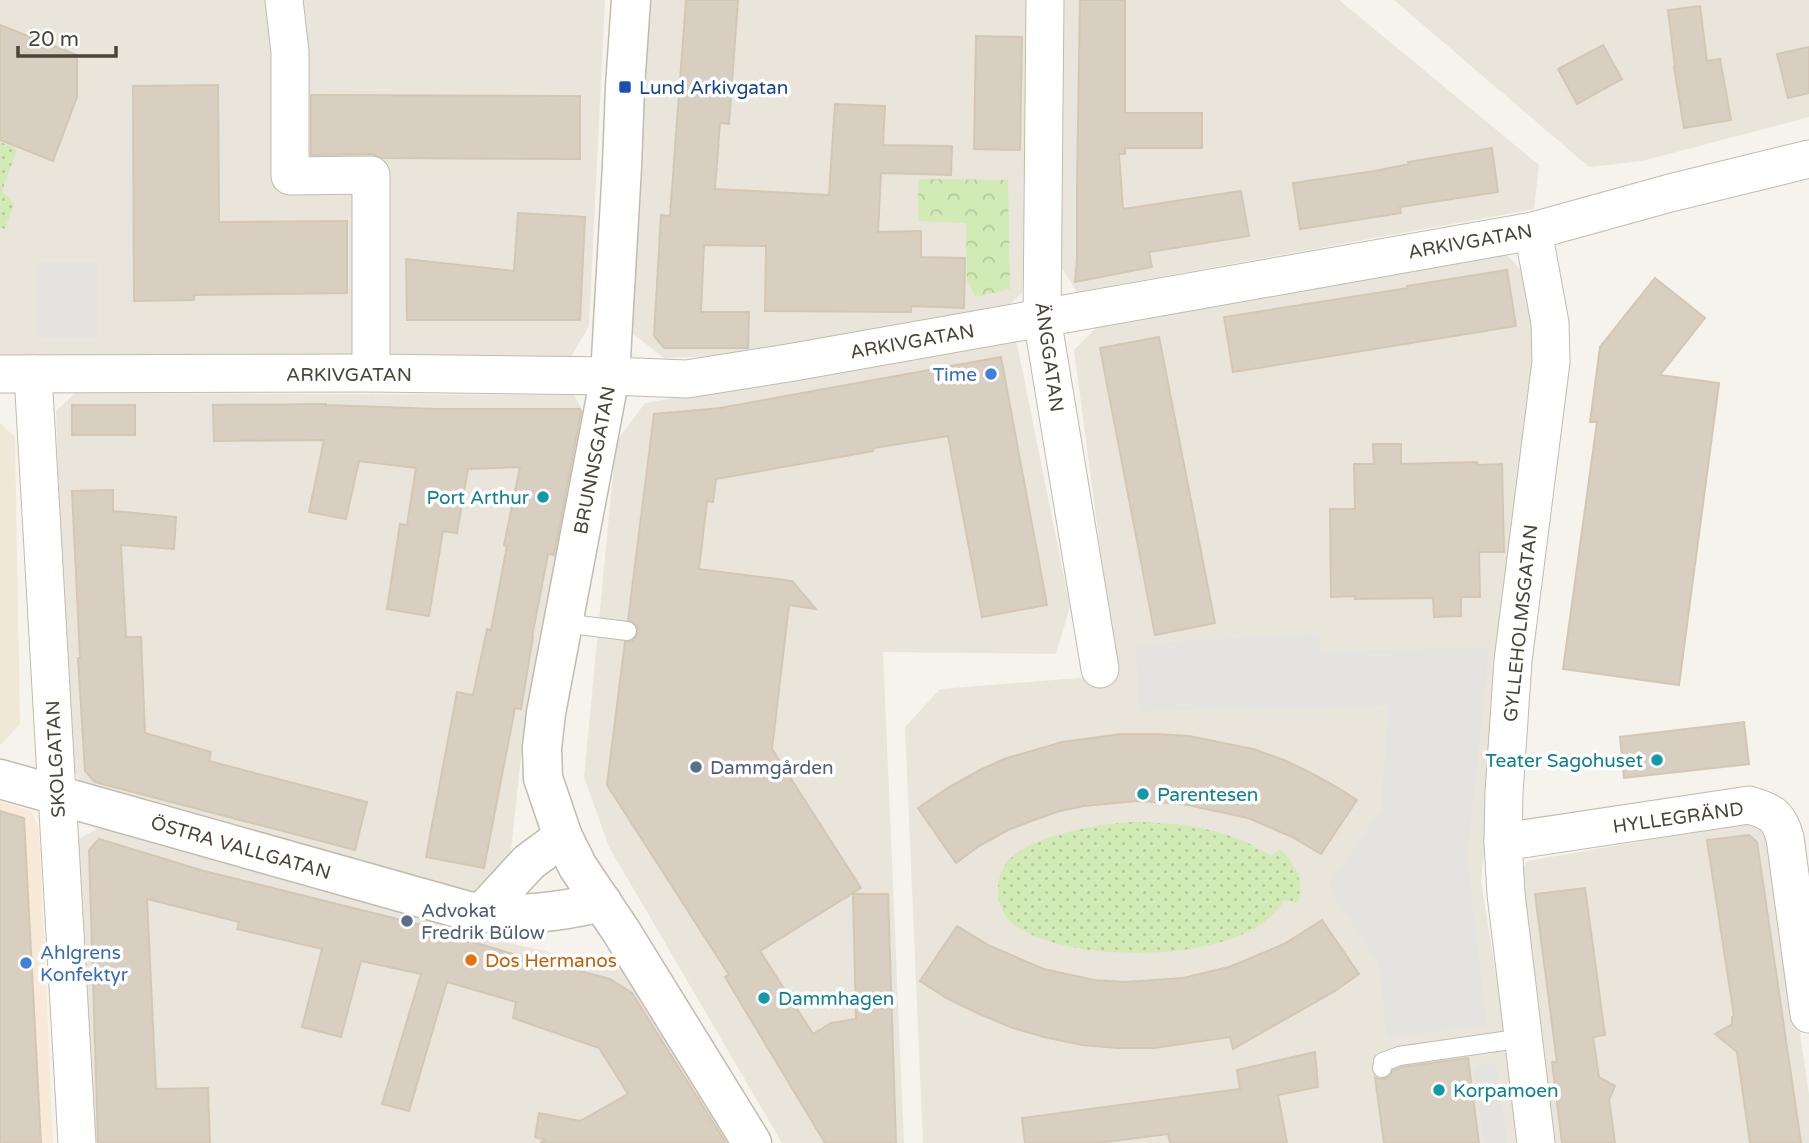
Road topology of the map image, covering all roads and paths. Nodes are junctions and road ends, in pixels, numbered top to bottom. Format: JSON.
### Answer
{"nodes":[{"id":1,"x":284,"y":0,"type":"edge"},
{"id":2,"x":631,"y":0,"type":"edge"},
{"id":3,"x":1045,"y":0,"type":"edge"},
{"id":4,"x":1809,"y":159,"type":"edge"},
{"id":5,"x":1533,"y":231,"type":"junction"},
{"id":6,"x":1042,"y":318,"type":"junction"},
{"id":7,"x":371,"y":373,"type":"junction"},
{"id":8,"x":17,"y":374,"type":"edge"},
{"id":9,"x":610,"y":376,"type":"junction"},
{"id":10,"x":563,"y":623,"type":"junction"},
{"id":11,"x":626,"y":631,"type":"dead end"},
{"id":12,"x":1100,"y":669,"type":"dead end"},
{"id":13,"x":0,"y":779,"type":"edge"},
{"id":14,"x":58,"y":795,"type":"junction"},
{"id":15,"x":563,"y":837,"type":"junction"},
{"id":16,"x":1503,"y":842,"type":"junction"},
{"id":17,"x":602,"y":902,"type":"junction"},
{"id":18,"x":482,"y":913,"type":"junction"},
{"id":19,"x":1809,"y":1014,"type":"edge"},
{"id":20,"x":1524,"y":1038,"type":"junction"},
{"id":21,"x":1382,"y":1068,"type":"dead end"},
{"id":22,"x":77,"y":1143,"type":"edge"},
{"id":23,"x":752,"y":1143,"type":"edge"},
{"id":24,"x":1536,"y":1143,"type":"edge"}],
"edges":[{"from":1,"to":7,"type":"street"},
{"from":2,"to":9,"type":"street","name":"BRUNNSGATAN"},
{"from":3,"to":6,"type":"street","name":"ÄNGGATAN"},
{"from":4,"to":5,"type":"street","name":"ARKIVGATAN"},
{"from":5,"to":6,"type":"street","name":"ARKIVGATAN"},
{"from":5,"to":16,"type":"street","name":"GYLLEHOLMSGATAN"},
{"from":6,"to":9,"type":"street","name":"ARKIVGATAN"},
{"from":6,"to":12,"type":"street","name":"ÄNGGATAN"},
{"from":7,"to":8,"type":"street","name":"ARKIVGATAN"},
{"from":7,"to":9,"type":"street","name":"ARKIVGATAN"},
{"from":8,"to":14,"type":"street","name":"SKOLGATAN"},
{"from":9,"to":10,"type":"street","name":"BRUNNSGATAN"},
{"from":10,"to":11,"type":"lane"},
{"from":10,"to":15,"type":"street","name":"BRUNNSGATAN"},
{"from":13,"to":14,"type":"street","name":"ÖSTRA VALLGATAN"},
{"from":14,"to":18,"type":"street","name":"ÖSTRA VALLGATAN"},
{"from":14,"to":22,"type":"street","name":"SKOLGATAN"},
{"from":15,"to":17,"type":"street","name":"BRUNNSGATAN"},
{"from":15,"to":18,"type":"street"},
{"from":16,"to":19,"type":"street","name":"HYLLEGRÄND"},
{"from":16,"to":20,"type":"street","name":"GYLLEHOLMSGATAN"},
{"from":17,"to":18,"type":"street","name":"ÖSTRA VALLGATAN"},
{"from":17,"to":23,"type":"street","name":"BRUNNSGATAN"},
{"from":20,"to":21,"type":"lane"},
{"from":20,"to":24,"type":"street","name":"GYLLEHOLMSGATAN"}]}
